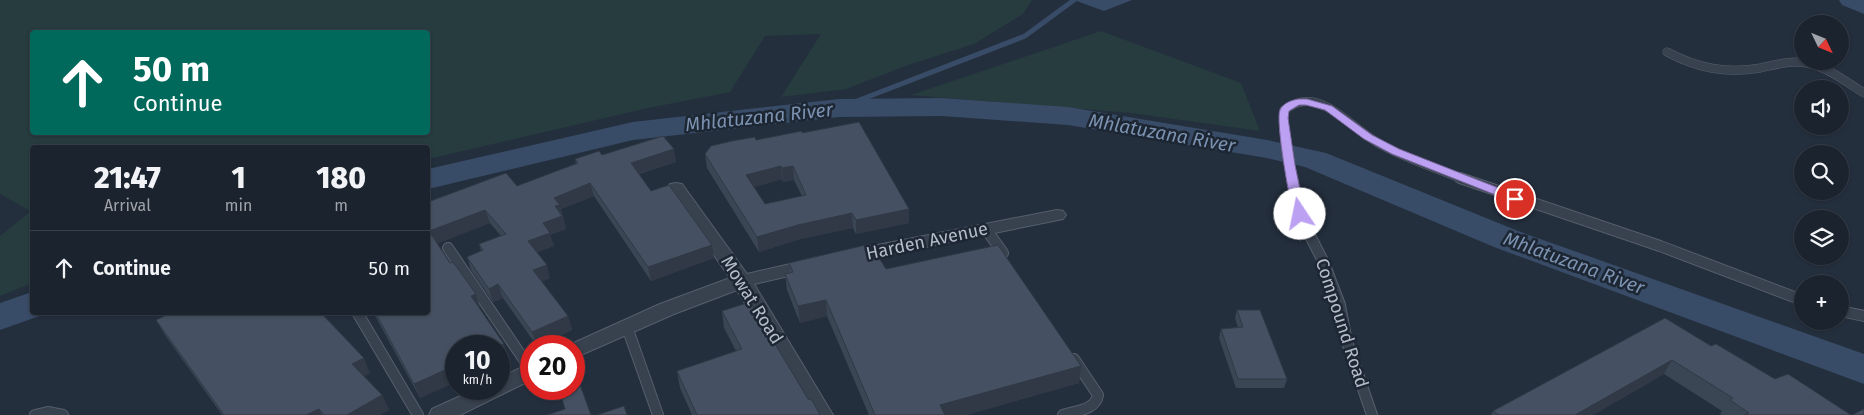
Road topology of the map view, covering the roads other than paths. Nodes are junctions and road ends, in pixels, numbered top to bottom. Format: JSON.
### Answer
{"nodes":[{"id":1,"x":1667,"y":52,"type":"dead end"},
{"id":2,"x":1864,"y":94,"type":"edge"},
{"id":3,"x":676,"y":188,"type":"dead end"},
{"id":4,"x":1057,"y":216,"type":"dead end"},
{"id":5,"x":986,"y":229,"type":"junction"},
{"id":6,"x":448,"y":248,"type":"dead end"},
{"id":7,"x":1007,"y":260,"type":"edge"},
{"id":8,"x":742,"y":281,"type":"junction"},
{"id":9,"x":1794,"y":297,"type":"edge"},
{"id":10,"x":1849,"y":313,"type":"edge"},
{"id":11,"x":359,"y":315,"type":"edge"},
{"id":12,"x":1864,"y":316,"type":"edge"},
{"id":13,"x":627,"y":327,"type":"junction"},
{"id":14,"x":585,"y":346,"type":"edge"},
{"id":15,"x":1066,"y":347,"type":"edge"},
{"id":16,"x":520,"y":355,"type":"edge"},
{"id":17,"x":472,"y":400,"type":"edge"},
{"id":18,"x":35,"y":415,"type":"edge"},
{"id":19,"x":63,"y":415,"type":"edge"},
{"id":20,"x":418,"y":415,"type":"edge"},
{"id":21,"x":440,"y":415,"type":"edge"},
{"id":22,"x":658,"y":415,"type":"edge"},
{"id":23,"x":822,"y":415,"type":"edge"},
{"id":24,"x":1063,"y":415,"type":"edge"},
{"id":25,"x":1372,"y":415,"type":"edge"}],
"edges":[{"from":1,"to":2,"type":"lane"},
{"from":3,"to":8,"type":"street","name":"Mowat Road"},
{"from":4,"to":5,"type":"street","name":"Harden Avenue"},
{"from":5,"to":7,"type":"lane"},
{"from":5,"to":8,"type":"street","name":"Harden Avenue"},
{"from":6,"to":16,"type":"lane"},
{"from":8,"to":13,"type":"street","name":"Harden Avenue"},
{"from":8,"to":23,"type":"street","name":"Mowat Road"},
{"from":9,"to":25,"type":"lane","name":"Compound Road"},
{"from":10,"to":12,"type":"lane"},
{"from":11,"to":20,"type":"lane"},
{"from":13,"to":14,"type":"street","name":"Harden Avenue"},
{"from":13,"to":22,"type":"lane"},
{"from":15,"to":24,"type":"lane"},
{"from":17,"to":21,"type":"street"},
{"from":18,"to":19,"type":"lane"}]}
